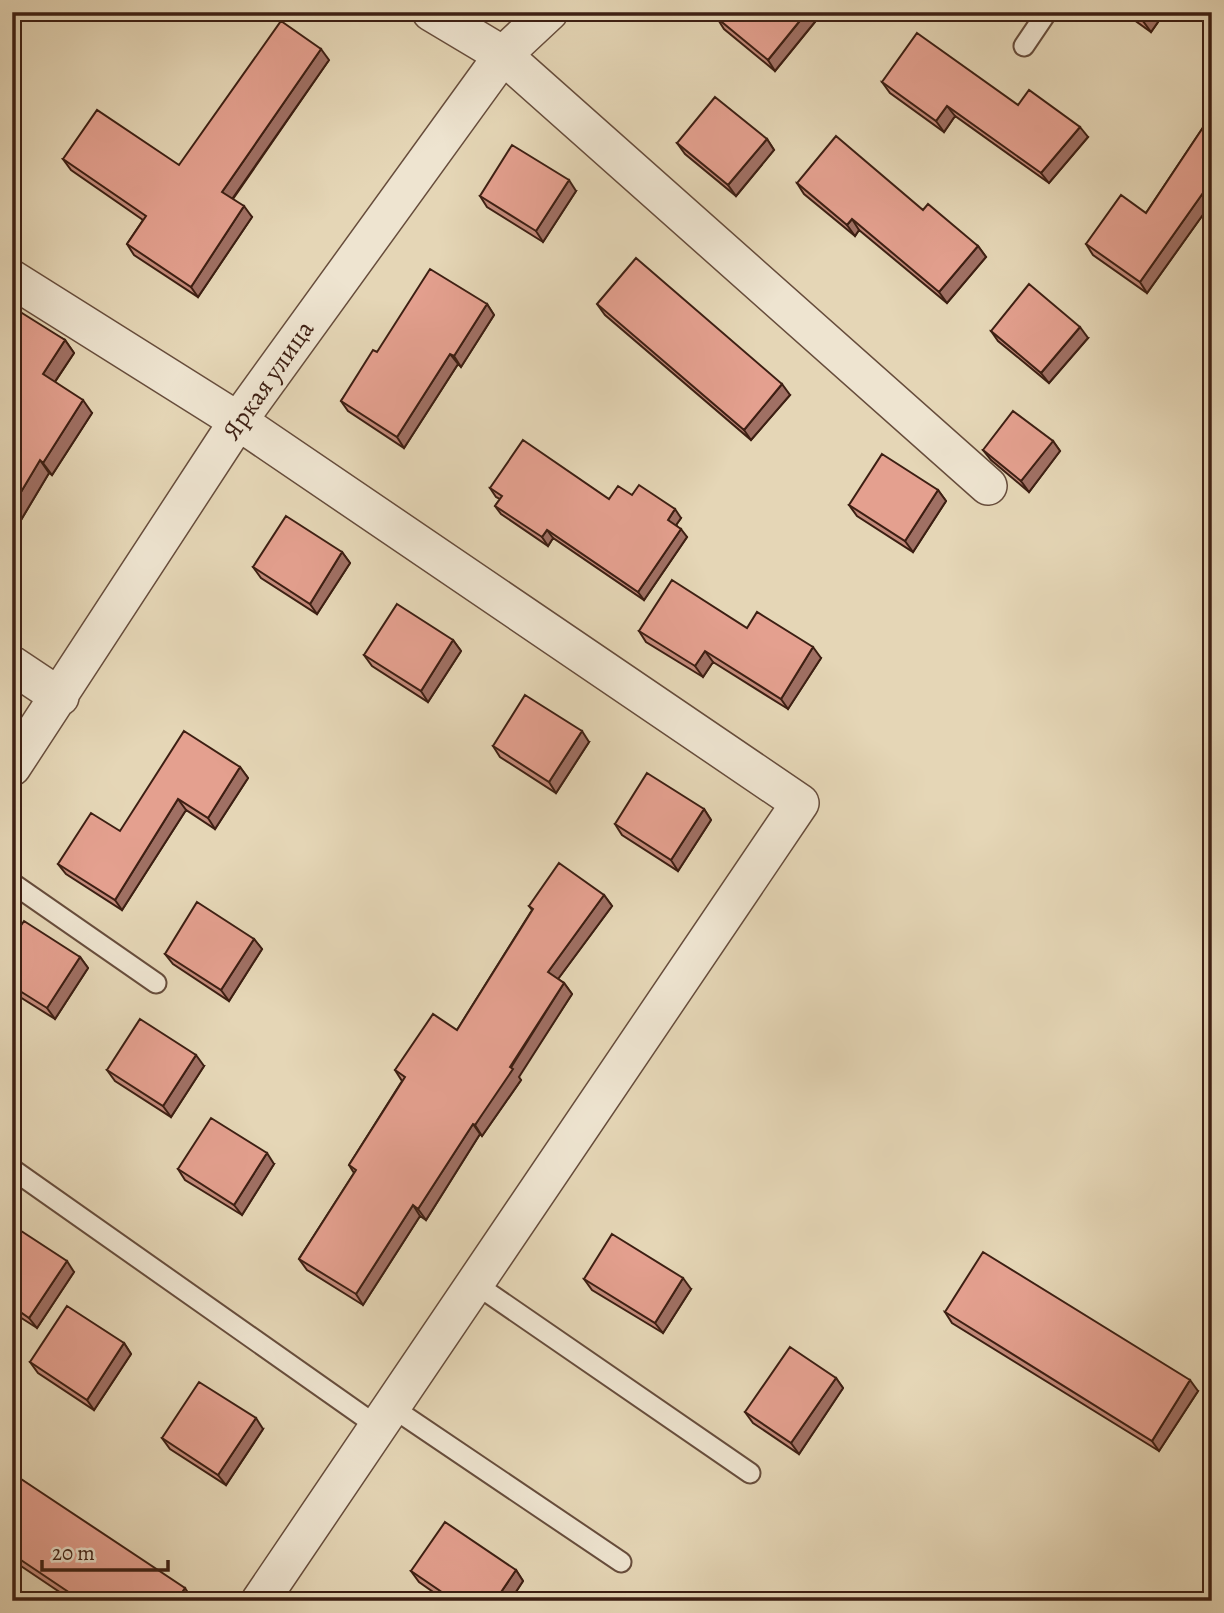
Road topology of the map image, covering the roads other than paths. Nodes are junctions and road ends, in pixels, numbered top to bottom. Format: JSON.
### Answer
{"nodes":[{"id":1,"x":431,"y":12,"type":"edge"},
{"id":2,"x":549,"y":12,"type":"edge"},
{"id":3,"x":1047,"y":12,"type":"edge"},
{"id":4,"x":1024,"y":46,"type":"dead end"},
{"id":5,"x":503,"y":55,"type":"junction"},
{"id":6,"x":12,"y":279,"type":"edge"},
{"id":7,"x":237,"y":421,"type":"junction"},
{"id":8,"x":988,"y":486,"type":"dead end"},
{"id":9,"x":12,"y":665,"type":"edge"},
{"id":10,"x":60,"y":697,"type":"junction"},
{"id":11,"x":12,"y":767,"type":"edge"},
{"id":12,"x":12,"y":883,"type":"edge"},
{"id":13,"x":156,"y":983,"type":"dead end"},
{"id":14,"x":12,"y":1169,"type":"edge"},
{"id":15,"x":474,"y":1283,"type":"junction"},
{"id":16,"x":383,"y":1416,"type":"junction"},
{"id":17,"x":750,"y":1473,"type":"dead end"},
{"id":18,"x":621,"y":1562,"type":"dead end"},
{"id":19,"x":260,"y":1601,"type":"edge"}],
"edges":[{"from":1,"to":5,"type":"street"},
{"from":2,"to":5,"type":"street","name":"Яркая улица"},
{"from":3,"to":4,"type":"lane"},
{"from":5,"to":7,"type":"street","name":"Яркая улица"},
{"from":5,"to":8,"type":"street"},
{"from":6,"to":7,"type":"street"},
{"from":7,"to":10,"type":"street","name":"Яркая улица"},
{"from":7,"to":15,"type":"street"},
{"from":9,"to":10,"type":"street"},
{"from":10,"to":11,"type":"street","name":"Яркая улица"},
{"from":12,"to":13,"type":"lane"},
{"from":14,"to":16,"type":"lane"},
{"from":15,"to":16,"type":"street"},
{"from":15,"to":17,"type":"lane"},
{"from":16,"to":18,"type":"lane"},
{"from":16,"to":19,"type":"street"}]}
